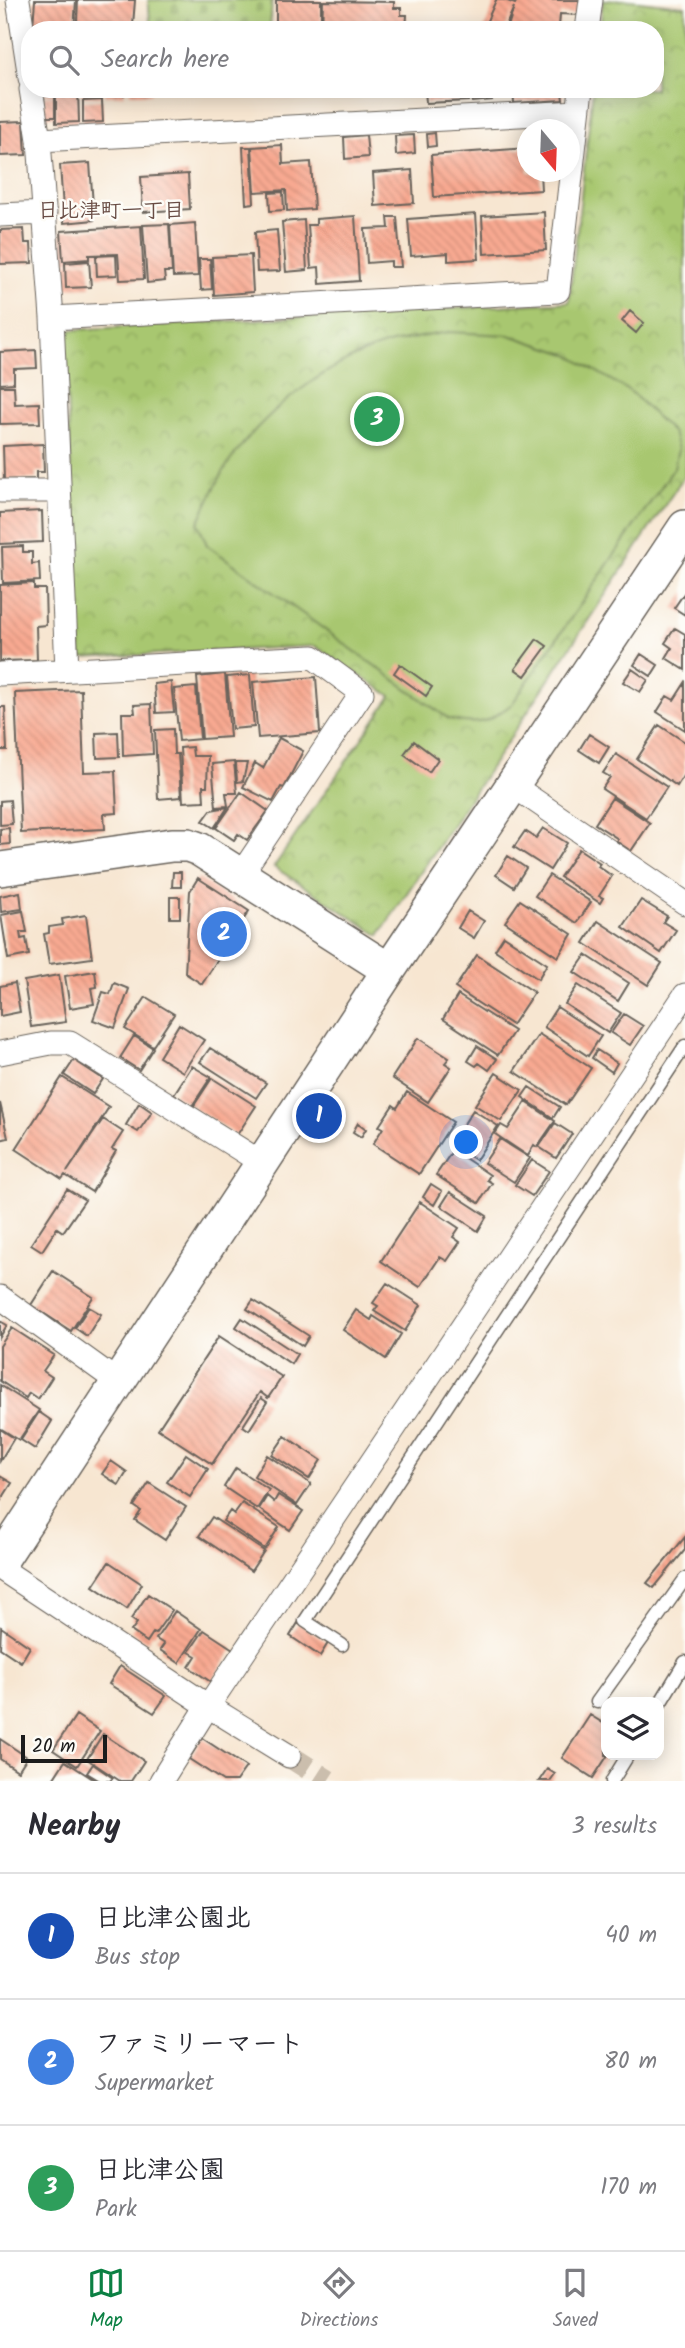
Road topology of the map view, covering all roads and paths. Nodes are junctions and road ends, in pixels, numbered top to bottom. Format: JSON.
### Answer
{"nodes":[{"id":1,"x":18,"y":0,"type":"edge"},
{"id":2,"x":590,"y":0,"type":"edge"},
{"id":3,"x":21,"y":21,"type":"edge"},
{"id":4,"x":588,"y":21,"type":"edge"},
{"id":5,"x":33,"y":98,"type":"edge"},
{"id":6,"x":579,"y":101,"type":"edge"},
{"id":7,"x":39,"y":140,"type":"junction"},
{"id":8,"x":45,"y":213,"type":"junction"},
{"id":9,"x":0,"y":215,"type":"edge"},
{"id":10,"x":52,"y":318,"type":"junction"},
{"id":11,"x":0,"y":491,"type":"edge"},
{"id":12,"x":59,"y":491,"type":"junction"},
{"id":13,"x":685,"y":527,"type":"edge"},
{"id":14,"x":67,"y":670,"type":"junction"},
{"id":15,"x":0,"y":674,"type":"edge"},
{"id":16,"x":512,"y":785,"type":"junction"},
{"id":17,"x":0,"y":869,"type":"edge"},
{"id":18,"x":242,"y":874,"type":"junction"},
{"id":19,"x":685,"y":903,"type":"edge"},
{"id":20,"x":389,"y":970,"type":"junction"},
{"id":21,"x":685,"y":995,"type":"edge"},
{"id":22,"x":685,"y":1046,"type":"edge"},
{"id":23,"x":0,"y":1053,"type":"edge"},
{"id":24,"x":262,"y":1163,"type":"junction"},
{"id":25,"x":0,"y":1297,"type":"edge"},
{"id":26,"x":118,"y":1382,"type":"junction"},
{"id":27,"x":0,"y":1562,"type":"edge"},
{"id":28,"x":0,"y":1568,"type":"edge"},
{"id":29,"x":685,"y":1579,"type":"edge"},
{"id":30,"x":681,"y":1594,"type":"edge"},
{"id":31,"x":342,"y":1645,"type":"dead end"},
{"id":32,"x":685,"y":1662,"type":"edge"},
{"id":33,"x":664,"y":1697,"type":"edge"},
{"id":34,"x":597,"y":1702,"type":"dead end"},
{"id":35,"x":208,"y":1706,"type":"junction"},
{"id":36,"x":289,"y":1756,"type":"tunnel mouth"},
{"id":37,"x":625,"y":1760,"type":"edge"},
{"id":38,"x":161,"y":1781,"type":"edge"},
{"id":39,"x":612,"y":1781,"type":"edge"}],
"edges":[{"from":1,"to":3,"type":"street"},
{"from":2,"to":4,"type":"street"},
{"from":5,"to":7,"type":"street"},
{"from":6,"to":7,"type":"street"},
{"from":6,"to":10,"type":"street"},
{"from":7,"to":8,"type":"street"},
{"from":8,"to":9,"type":"street"},
{"from":8,"to":10,"type":"street"},
{"from":10,"to":12,"type":"street"},
{"from":11,"to":12,"type":"street"},
{"from":12,"to":14,"type":"street"},
{"from":13,"to":16,"type":"street"},
{"from":14,"to":15,"type":"street"},
{"from":14,"to":18,"type":"street"},
{"from":16,"to":19,"type":"street"},
{"from":16,"to":20,"type":"street"},
{"from":17,"to":18,"type":"street"},
{"from":18,"to":20,"type":"street"},
{"from":20,"to":24,"type":"street"},
{"from":21,"to":35,"type":"street"},
{"from":22,"to":31,"type":"lane"},
{"from":23,"to":24,"type":"street"},
{"from":24,"to":26,"type":"street"},
{"from":25,"to":26,"type":"street"},
{"from":26,"to":27,"type":"street"},
{"from":28,"to":35,"type":"street"},
{"from":29,"to":30,"type":"lane"},
{"from":30,"to":34,"type":"lane"},
{"from":32,"to":33,"type":"lane"},
{"from":35,"to":36,"type":"street"},
{"from":35,"to":38,"type":"street"},
{"from":37,"to":39,"type":"lane"}]}
